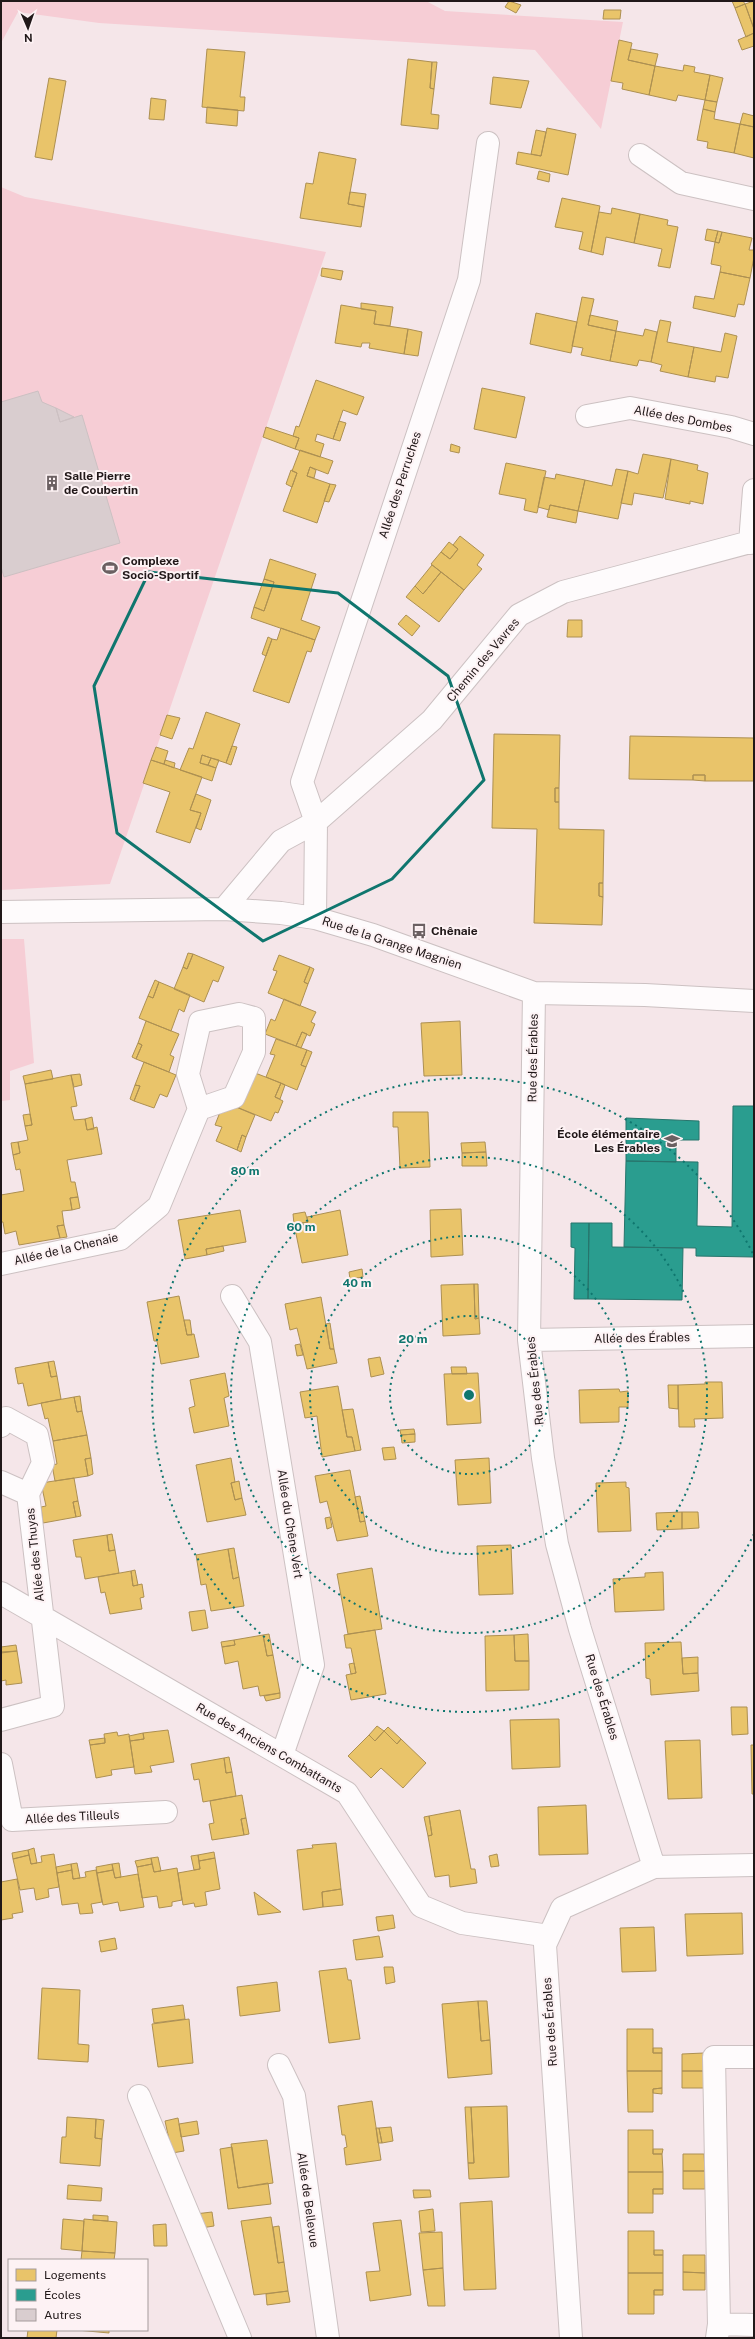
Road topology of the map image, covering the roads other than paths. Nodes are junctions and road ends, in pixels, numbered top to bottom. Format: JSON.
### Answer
{"nodes":[{"id":1,"x":488,"y":143,"type":"dead end"},
{"id":2,"x":640,"y":155,"type":"dead end"},
{"id":3,"x":754,"y":199,"type":"edge"},
{"id":4,"x":587,"y":416,"type":"dead end"},
{"id":5,"x":754,"y":434,"type":"edge"},
{"id":6,"x":754,"y":490,"type":"edge"},
{"id":7,"x":752,"y":542,"type":"edge"},
{"id":8,"x":316,"y":822,"type":"junction"},
{"id":9,"x":224,"y":909,"type":"junction"},
{"id":10,"x":1,"y":912,"type":"edge"},
{"id":11,"x":314,"y":918,"type":"junction"},
{"id":12,"x":534,"y":993,"type":"junction"},
{"id":13,"x":754,"y":1001,"type":"edge"},
{"id":14,"x":199,"y":1109,"type":"dead end"},
{"id":15,"x":1,"y":1264,"type":"edge"},
{"id":16,"x":232,"y":1296,"type":"dead end"},
{"id":17,"x":754,"y":1336,"type":"edge"},
{"id":18,"x":529,"y":1340,"type":"junction"},
{"id":19,"x":1,"y":1426,"type":"edge"},
{"id":20,"x":1,"y":1482,"type":"edge"},
{"id":21,"x":28,"y":1494,"type":"junction"},
{"id":22,"x":1,"y":1593,"type":"edge"},
{"id":23,"x":41,"y":1616,"type":"junction"},
{"id":24,"x":1,"y":1720,"type":"edge"},
{"id":25,"x":282,"y":1755,"type":"junction"},
{"id":26,"x":1,"y":1764,"type":"edge"},
{"id":27,"x":166,"y":1812,"type":"dead end"},
{"id":28,"x":754,"y":1865,"type":"edge"},
{"id":29,"x":654,"y":1867,"type":"junction"},
{"id":30,"x":549,"y":1936,"type":"junction"},
{"id":31,"x":754,"y":2057,"type":"edge"},
{"id":32,"x":279,"y":2064,"type":"dead end"},
{"id":33,"x":139,"y":2096,"type":"dead end"},
{"id":34,"x":754,"y":2325,"type":"edge"},
{"id":35,"x":718,"y":2331,"type":"edge"},
{"id":36,"x":240,"y":2338,"type":"edge"},
{"id":37,"x":328,"y":2338,"type":"edge"},
{"id":38,"x":571,"y":2338,"type":"edge"}],
"edges":[{"from":1,"to":8,"type":"street","name":"Allée des Perruches"},
{"from":2,"to":3,"type":"street"},
{"from":4,"to":5,"type":"street","name":"Allée des Dombes"},
{"from":6,"to":7,"type":"street"},
{"from":7,"to":8,"type":"street","name":"Chemin des Vavres"},
{"from":8,"to":9,"type":"street","name":"Chemin des Vavres"},
{"from":8,"to":11,"type":"street"},
{"from":9,"to":10,"type":"street","name":"Rue de la Grange Magnien"},
{"from":9,"to":11,"type":"street","name":"Rue de la Grange Magnien"},
{"from":11,"to":12,"type":"street","name":"Rue de la Grange Magnien"},
{"from":12,"to":13,"type":"street","name":"Rue de la Grange Magnien"},
{"from":12,"to":18,"type":"street","name":"Rue des Érables"},
{"from":14,"to":15,"type":"street","name":"Allée de la Chenaie"},
{"from":16,"to":25,"type":"street","name":"Allée du Chêne Vert"},
{"from":17,"to":18,"type":"street","name":"Allée des Érables"},
{"from":18,"to":29,"type":"street","name":"Rue des Érables"},
{"from":19,"to":21,"type":"street","name":"Allée des Thuyas"},
{"from":20,"to":21,"type":"street","name":"Allée des Thuyas"},
{"from":21,"to":23,"type":"street","name":"Allée des Thuyas"},
{"from":22,"to":23,"type":"street","name":"Rue des Anciens Combattants"},
{"from":23,"to":24,"type":"street"},
{"from":23,"to":25,"type":"street","name":"Rue des Anciens Combattants"},
{"from":25,"to":30,"type":"street","name":"Rue des Anciens Combattants"},
{"from":26,"to":27,"type":"street","name":"Allée des Tilleuls"},
{"from":28,"to":29,"type":"street"},
{"from":29,"to":30,"type":"street","name":"Rue des Érables"},
{"from":30,"to":38,"type":"street","name":"Rue des Érables"},
{"from":31,"to":35,"type":"street"},
{"from":32,"to":37,"type":"street","name":"Allée de Bellevue"},
{"from":33,"to":36,"type":"street"},
{"from":34,"to":35,"type":"street"}]}
